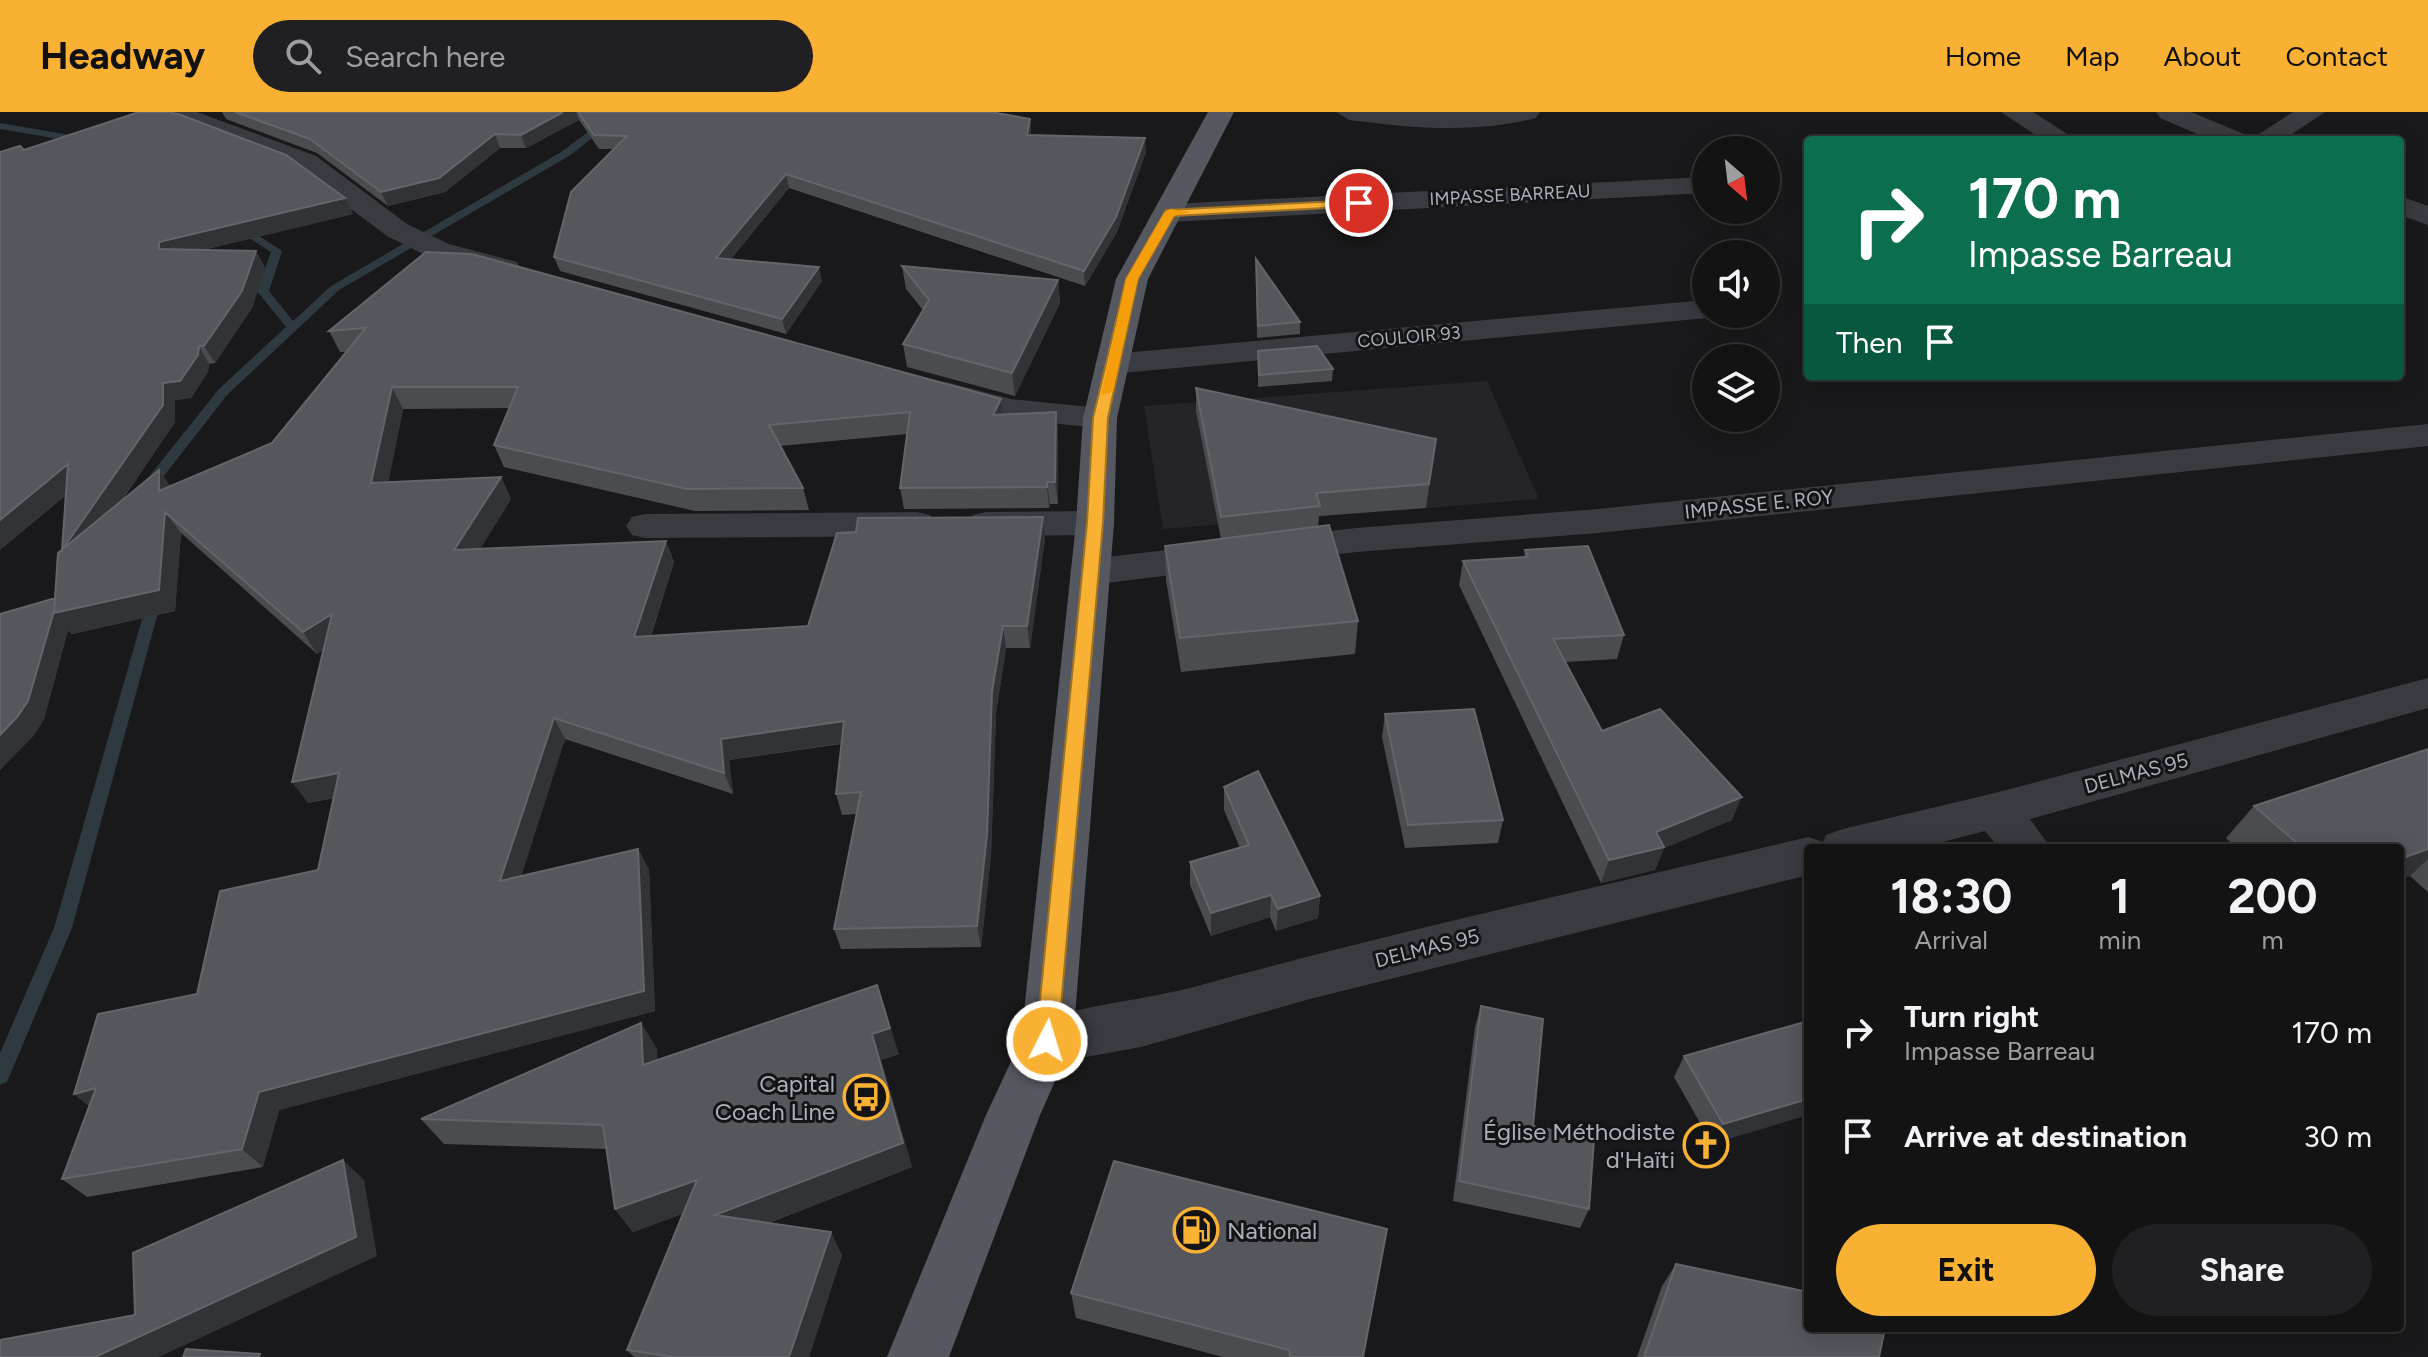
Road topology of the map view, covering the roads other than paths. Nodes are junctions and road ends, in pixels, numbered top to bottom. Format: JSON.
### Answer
{"nodes":[{"id":1,"x":1221,"y":112,"type":"edge"},
{"id":2,"x":1349,"y":112,"type":"edge"},
{"id":3,"x":1527,"y":112,"type":"edge"},
{"id":4,"x":2014,"y":112,"type":"edge"},
{"id":5,"x":2169,"y":112,"type":"edge"},
{"id":6,"x":2312,"y":112,"type":"edge"},
{"id":7,"x":169,"y":114,"type":"edge"},
{"id":8,"x":2056,"y":136,"type":"edge"},
{"id":9,"x":2225,"y":136,"type":"edge"},
{"id":10,"x":2271,"y":136,"type":"edge"},
{"id":11,"x":1692,"y":186,"type":"edge"},
{"id":12,"x":2404,"y":207,"type":"edge"},
{"id":13,"x":1170,"y":213,"type":"junction"},
{"id":14,"x":2428,"y":216,"type":"edge"},
{"id":15,"x":542,"y":280,"type":"edge"},
{"id":16,"x":1692,"y":311,"type":"edge"},
{"id":17,"x":1112,"y":364,"type":"junction"},
{"id":18,"x":922,"y":385,"type":"edge"},
{"id":19,"x":1100,"y":418,"type":"junction"},
{"id":20,"x":2428,"y":435,"type":"edge"},
{"id":21,"x":1095,"y":523,"type":"junction"},
{"id":22,"x":645,"y":526,"type":"dead end"},
{"id":23,"x":1090,"y":572,"type":"junction"},
{"id":24,"x":2428,"y":693,"type":"edge"},
{"id":25,"x":1995,"y":811,"type":"junction"},
{"id":26,"x":1859,"y":844,"type":"edge"},
{"id":27,"x":2024,"y":844,"type":"edge"},
{"id":28,"x":1804,"y":857,"type":"edge"},
{"id":29,"x":1047,"y":1041,"type":"junction"},
{"id":30,"x":918,"y":1357,"type":"edge"}],
"edges":[{"from":1,"to":13,"type":"main road"},
{"from":2,"to":3,"type":"street"},
{"from":4,"to":8,"type":"street"},
{"from":5,"to":9,"type":"street"},
{"from":6,"to":10,"type":"street"},
{"from":7,"to":15,"type":"street"},
{"from":11,"to":13,"type":"street","name":"IMPASSE BARREAU"},
{"from":12,"to":14,"type":"street"},
{"from":13,"to":17,"type":"main road"},
{"from":16,"to":17,"type":"street","name":"COULOIR 93"},
{"from":17,"to":19,"type":"main road"},
{"from":18,"to":19,"type":"street"},
{"from":19,"to":21,"type":"main road"},
{"from":20,"to":23,"type":"street","name":"IMPASSE E. ROY"},
{"from":21,"to":22,"type":"street"},
{"from":21,"to":23,"type":"main road"},
{"from":23,"to":29,"type":"main road"},
{"from":24,"to":25,"type":"street","name":"DELMAS 95"},
{"from":25,"to":26,"type":"street","name":"DELMAS 95"},
{"from":25,"to":27,"type":"street"},
{"from":28,"to":29,"type":"street","name":"DELMAS 95"},
{"from":29,"to":30,"type":"main road"}]}
